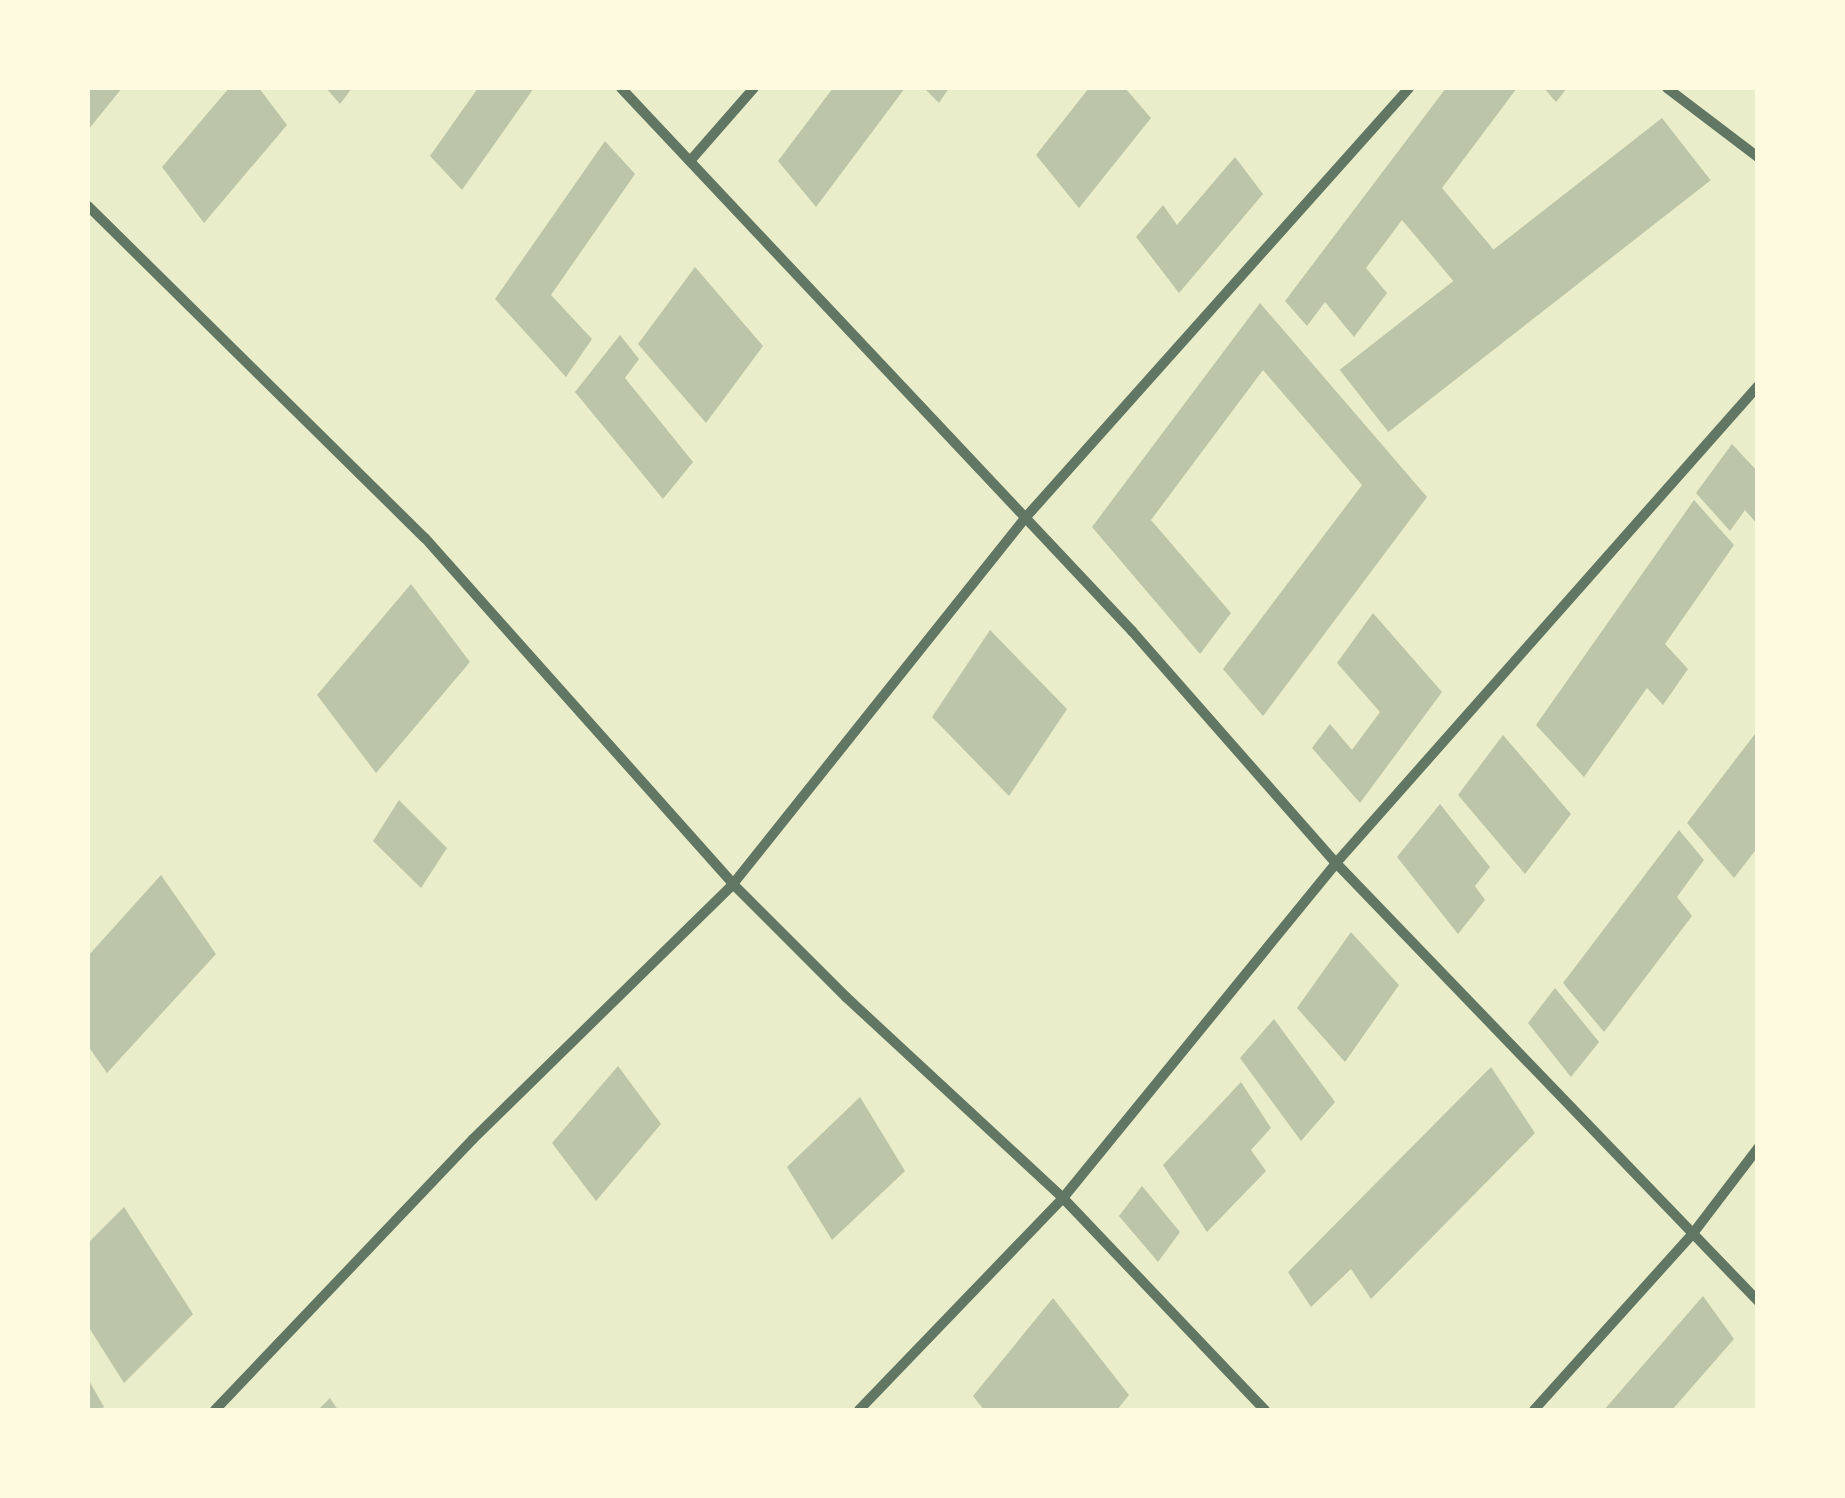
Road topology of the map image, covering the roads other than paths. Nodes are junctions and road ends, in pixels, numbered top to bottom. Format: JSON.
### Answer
{"nodes":[{"id":1,"x":621,"y":88,"type":"edge"},
{"id":2,"x":754,"y":88,"type":"edge"},
{"id":3,"x":1408,"y":88,"type":"edge"},
{"id":4,"x":1667,"y":88,"type":"edge"},
{"id":5,"x":1758,"y":157,"type":"edge"},
{"id":6,"x":690,"y":161,"type":"junction"},
{"id":7,"x":88,"y":206,"type":"edge"},
{"id":8,"x":1758,"y":386,"type":"edge"},
{"id":9,"x":1026,"y":518,"type":"junction"},
{"id":10,"x":1336,"y":863,"type":"junction"},
{"id":11,"x":733,"y":884,"type":"junction"},
{"id":12,"x":1758,"y":1148,"type":"edge"},
{"id":13,"x":1063,"y":1198,"type":"junction"},
{"id":14,"x":1694,"y":1232,"type":"junction"},
{"id":15,"x":1758,"y":1301,"type":"edge"},
{"id":16,"x":215,"y":1410,"type":"edge"},
{"id":17,"x":859,"y":1410,"type":"edge"},
{"id":18,"x":1265,"y":1410,"type":"edge"},
{"id":19,"x":1534,"y":1410,"type":"edge"}],
"edges":[{"from":1,"to":6,"type":"street"},
{"from":2,"to":6,"type":"street"},
{"from":3,"to":9,"type":"street"},
{"from":4,"to":5,"type":"street"},
{"from":6,"to":9,"type":"street"},
{"from":7,"to":11,"type":"street"},
{"from":8,"to":10,"type":"street"},
{"from":9,"to":10,"type":"street"},
{"from":9,"to":11,"type":"street"},
{"from":10,"to":13,"type":"street"},
{"from":10,"to":14,"type":"street"},
{"from":11,"to":13,"type":"street"},
{"from":11,"to":16,"type":"street"},
{"from":12,"to":14,"type":"street"},
{"from":13,"to":17,"type":"street"},
{"from":13,"to":18,"type":"street"},
{"from":14,"to":15,"type":"street"},
{"from":14,"to":19,"type":"street"}]}
